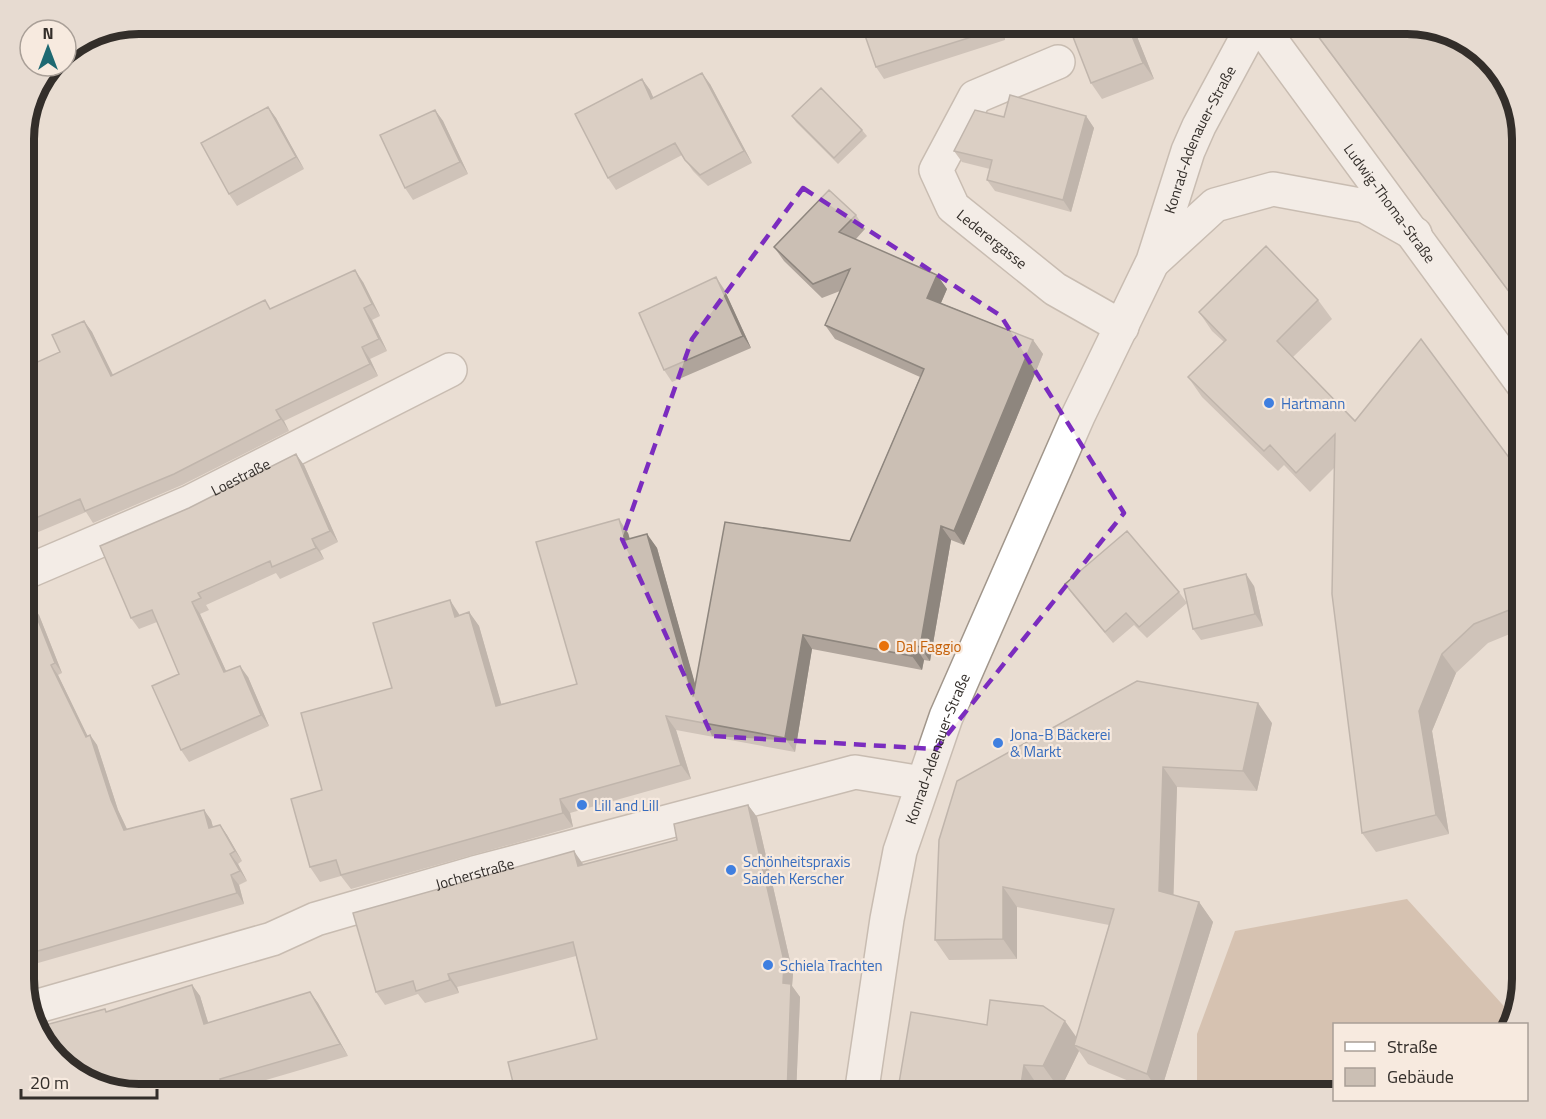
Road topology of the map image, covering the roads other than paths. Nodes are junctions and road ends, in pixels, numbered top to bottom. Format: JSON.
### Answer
{"nodes":[{"id":1,"x":1251,"y":34,"type":"edge"},
{"id":2,"x":1264,"y":34,"type":"edge"},
{"id":3,"x":1058,"y":62,"type":"dead end"},
{"id":4,"x":1415,"y":234,"type":"junction"},
{"id":5,"x":1154,"y":261,"type":"junction"},
{"id":6,"x":1122,"y":327,"type":"junction"},
{"id":7,"x":1512,"y":369,"type":"edge"},
{"id":8,"x":450,"y":370,"type":"dead end"},
{"id":9,"x":35,"y":568,"type":"edge"},
{"id":10,"x":922,"y":783,"type":"junction"},
{"id":11,"x":38,"y":1006,"type":"edge"},
{"id":12,"x":863,"y":1084,"type":"edge"}],
"edges":[{"from":1,"to":5,"type":"street","name":"Konrad-Adenauer-Straße"},
{"from":2,"to":4,"type":"street","name":"Ludwig-Thoma-Straße"},
{"from":3,"to":6,"type":"street","name":"Lederergasse"},
{"from":4,"to":5,"type":"street","name":"Konrad-Adenauer-Straße"},
{"from":4,"to":7,"type":"street","name":"Ludwig-Thoma-Straße"},
{"from":5,"to":6,"type":"street","name":"Konrad-Adenauer-Straße"},
{"from":6,"to":10,"type":"street","name":"Konrad-Adenauer-Straße"},
{"from":8,"to":9,"type":"street","name":"Loestraße"},
{"from":10,"to":11,"type":"street","name":"Jocherstraße"},
{"from":10,"to":12,"type":"street","name":"Konrad-Adenauer-Straße"}]}
